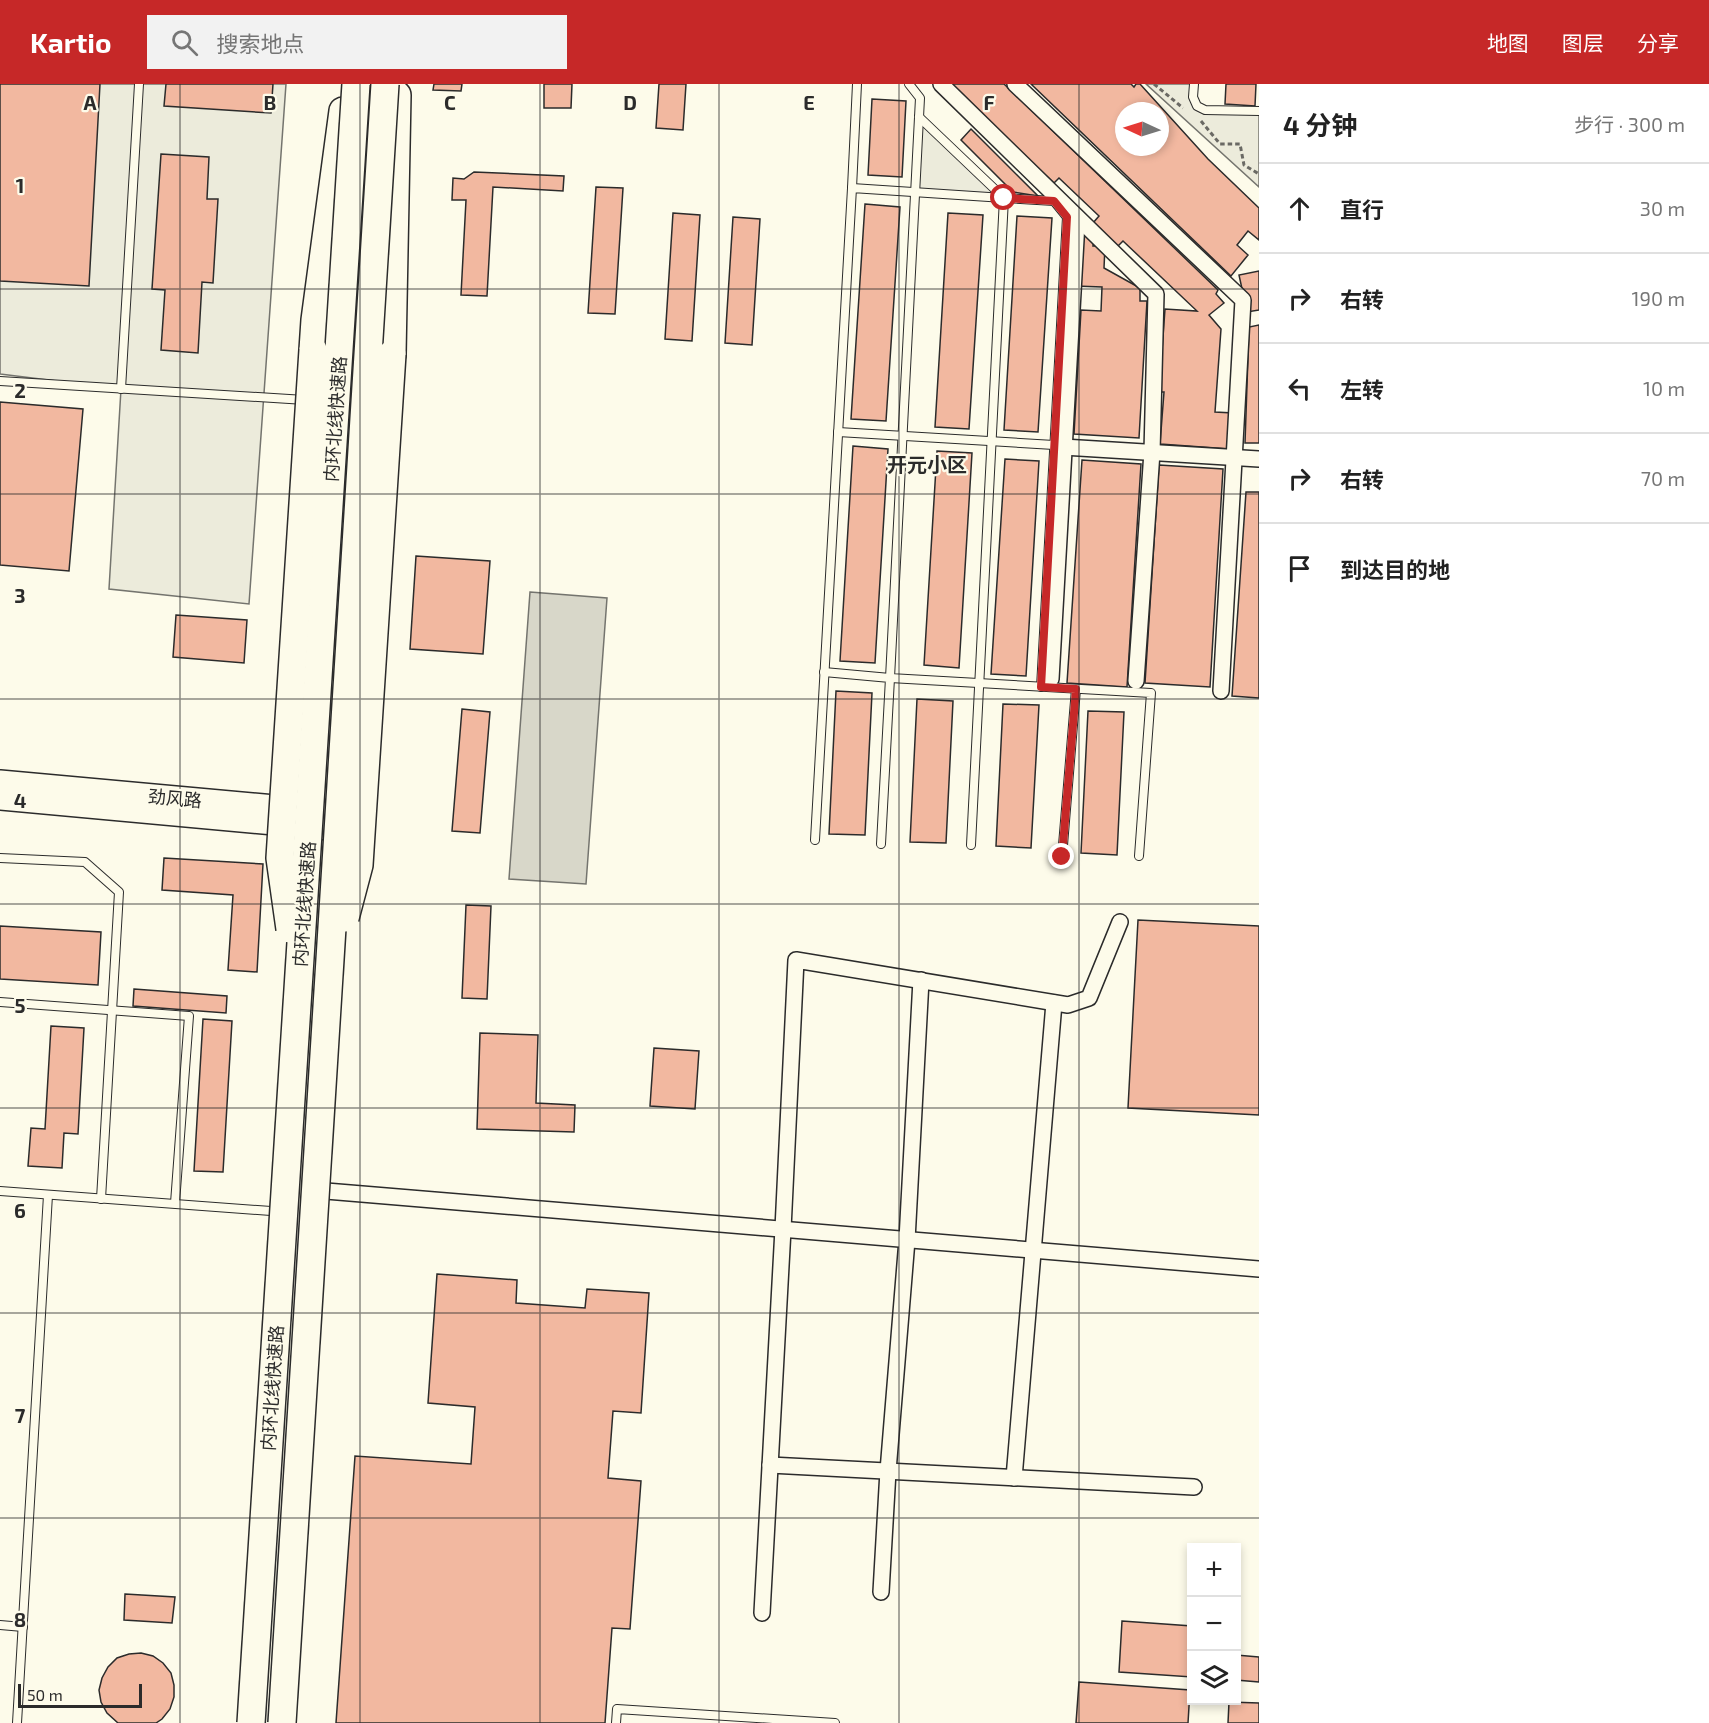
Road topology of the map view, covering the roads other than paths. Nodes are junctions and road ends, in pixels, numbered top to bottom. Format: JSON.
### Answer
{"nodes":[{"id":1,"x":139,"y":84,"type":"edge"},
{"id":2,"x":857,"y":84,"type":"edge"},
{"id":3,"x":909,"y":84,"type":"edge"},
{"id":4,"x":941,"y":84,"type":"edge"},
{"id":5,"x":1015,"y":84,"type":"edge"},
{"id":6,"x":1194,"y":84,"type":"edge"},
{"id":7,"x":391,"y":89,"type":"edge"},
{"id":8,"x":351,"y":90,"type":"edge"},
{"id":9,"x":1259,"y":111,"type":"edge"},
{"id":10,"x":919,"y":117,"type":"junction"},
{"id":11,"x":852,"y":188,"type":"junction"},
{"id":12,"x":915,"y":193,"type":"junction"},
{"id":13,"x":1004,"y":198,"type":"junction"},
{"id":14,"x":1077,"y":222,"type":"dead end"},
{"id":15,"x":0,"y":381,"type":"edge"},
{"id":16,"x":121,"y":389,"type":"junction"},
{"id":17,"x":324,"y":402,"type":"dead end"},
{"id":18,"x":838,"y":432,"type":"junction"},
{"id":19,"x":903,"y":435,"type":"junction"},
{"id":20,"x":992,"y":441,"type":"junction"},
{"id":21,"x":1059,"y":446,"type":"junction"},
{"id":22,"x":1152,"y":452,"type":"junction"},
{"id":23,"x":1235,"y":457,"type":"junction"},
{"id":24,"x":1259,"y":459,"type":"edge"},
{"id":25,"x":824,"y":672,"type":"junction"},
{"id":26,"x":890,"y":678,"type":"junction"},
{"id":27,"x":1136,"y":681,"type":"dead end"},
{"id":28,"x":980,"y":683,"type":"junction"},
{"id":29,"x":1046,"y":683,"type":"junction"},
{"id":30,"x":1076,"y":689,"type":"junction"},
{"id":31,"x":1221,"y":691,"type":"dead end"},
{"id":32,"x":0,"y":781,"type":"edge"},
{"id":33,"x":0,"y":799,"type":"edge"},
{"id":34,"x":815,"y":840,"type":"dead end"},
{"id":35,"x":881,"y":844,"type":"dead end"},
{"id":36,"x":971,"y":845,"type":"dead end"},
{"id":37,"x":1139,"y":856,"type":"dead end"},
{"id":38,"x":1062,"y":857,"type":"dead end"},
{"id":39,"x":0,"y":858,"type":"edge"},
{"id":40,"x":1120,"y":922,"type":"dead end"},
{"id":41,"x":921,"y":980,"type":"junction"},
{"id":42,"x":0,"y":1002,"type":"edge"},
{"id":43,"x":1054,"y":1003,"type":"junction"},
{"id":44,"x":112,"y":1010,"type":"junction"},
{"id":45,"x":291,"y":1096,"type":"junction"},
{"id":46,"x":321,"y":1100,"type":"junction"},
{"id":47,"x":0,"y":1191,"type":"edge"},
{"id":48,"x":326,"y":1191,"type":"dead end"},
{"id":49,"x":48,"y":1195,"type":"junction"},
{"id":50,"x":101,"y":1199,"type":"junction"},
{"id":51,"x":175,"y":1203,"type":"junction"},
{"id":52,"x":272,"y":1211,"type":"dead end"},
{"id":53,"x":783,"y":1229,"type":"junction"},
{"id":54,"x":907,"y":1240,"type":"junction"},
{"id":55,"x":1034,"y":1250,"type":"junction"},
{"id":56,"x":1259,"y":1269,"type":"edge"},
{"id":57,"x":770,"y":1465,"type":"junction"},
{"id":58,"x":888,"y":1471,"type":"junction"},
{"id":59,"x":1014,"y":1478,"type":"junction"},
{"id":60,"x":1194,"y":1487,"type":"dead end"},
{"id":61,"x":881,"y":1592,"type":"dead end"},
{"id":62,"x":762,"y":1613,"type":"dead end"},
{"id":63,"x":0,"y":1625,"type":"edge"},
{"id":64,"x":23,"y":1627,"type":"junction"},
{"id":65,"x":17,"y":1723,"type":"edge"},
{"id":66,"x":250,"y":1723,"type":"edge"},
{"id":67,"x":282,"y":1723,"type":"edge"},
{"id":68,"x":616,"y":1723,"type":"edge"},
{"id":69,"x":836,"y":1723,"type":"edge"}],
"edges":[{"from":1,"to":16,"type":"lane"},
{"from":2,"to":11,"type":"lane"},
{"from":3,"to":10,"type":"lane"},
{"from":4,"to":22,"type":"street"},
{"from":5,"to":23,"type":"street"},
{"from":6,"to":9,"type":"lane"},
{"from":7,"to":46,"type":"highway","name":"内环北线快速路","bridge":true},
{"from":7,"to":46,"type":"highway","bridge":true},
{"from":8,"to":45,"type":"highway","name":"内环北线快速路","bridge":true},
{"from":8,"to":45,"type":"highway","bridge":true},
{"from":10,"to":12,"type":"lane"},
{"from":10,"to":13,"type":"lane"},
{"from":11,"to":12,"type":"lane"},
{"from":11,"to":18,"type":"lane"},
{"from":12,"to":13,"type":"lane"},
{"from":12,"to":19,"type":"lane"},
{"from":13,"to":20,"type":"lane"},
{"from":13,"to":21,"type":"lane"},
{"from":14,"to":21,"type":"street"},
{"from":15,"to":16,"type":"lane"},
{"from":16,"to":17,"type":"lane"},
{"from":18,"to":19,"type":"lane"},
{"from":18,"to":25,"type":"lane"},
{"from":19,"to":20,"type":"lane"},
{"from":19,"to":26,"type":"lane"},
{"from":20,"to":21,"type":"lane"},
{"from":20,"to":28,"type":"lane"},
{"from":21,"to":22,"type":"street"},
{"from":21,"to":29,"type":"street"},
{"from":22,"to":23,"type":"street"},
{"from":22,"to":27,"type":"street"},
{"from":23,"to":24,"type":"street"},
{"from":23,"to":31,"type":"street"},
{"from":25,"to":26,"type":"lane"},
{"from":25,"to":34,"type":"lane"},
{"from":26,"to":28,"type":"lane"},
{"from":26,"to":35,"type":"lane"},
{"from":28,"to":29,"type":"lane"},
{"from":28,"to":36,"type":"lane"},
{"from":29,"to":30,"type":"lane"},
{"from":30,"to":37,"type":"lane"},
{"from":30,"to":38,"type":"lane"},
{"from":32,"to":33,"type":"street","name":"劲风路"},
{"from":39,"to":44,"type":"lane"},
{"from":40,"to":43,"type":"street"},
{"from":41,"to":43,"type":"street"},
{"from":41,"to":53,"type":"street"},
{"from":41,"to":54,"type":"street"},
{"from":42,"to":44,"type":"lane"},
{"from":43,"to":55,"type":"street"},
{"from":44,"to":50,"type":"lane"},
{"from":44,"to":51,"type":"lane"},
{"from":45,"to":66,"type":"highway","name":"内环北线快速路","bridge":true},
{"from":46,"to":67,"type":"highway","name":"内环北线快速路","bridge":true},
{"from":47,"to":49,"type":"lane"},
{"from":48,"to":53,"type":"street"},
{"from":49,"to":50,"type":"lane"},
{"from":49,"to":64,"type":"lane"},
{"from":50,"to":51,"type":"lane"},
{"from":51,"to":52,"type":"lane"},
{"from":53,"to":54,"type":"street"},
{"from":53,"to":57,"type":"street"},
{"from":54,"to":55,"type":"street"},
{"from":54,"to":58,"type":"street"},
{"from":55,"to":56,"type":"street"},
{"from":55,"to":59,"type":"street"},
{"from":57,"to":58,"type":"street"},
{"from":57,"to":62,"type":"street"},
{"from":58,"to":59,"type":"street"},
{"from":58,"to":61,"type":"street"},
{"from":59,"to":60,"type":"street"},
{"from":63,"to":64,"type":"lane"},
{"from":64,"to":65,"type":"lane"},
{"from":68,"to":69,"type":"lane"}]}
